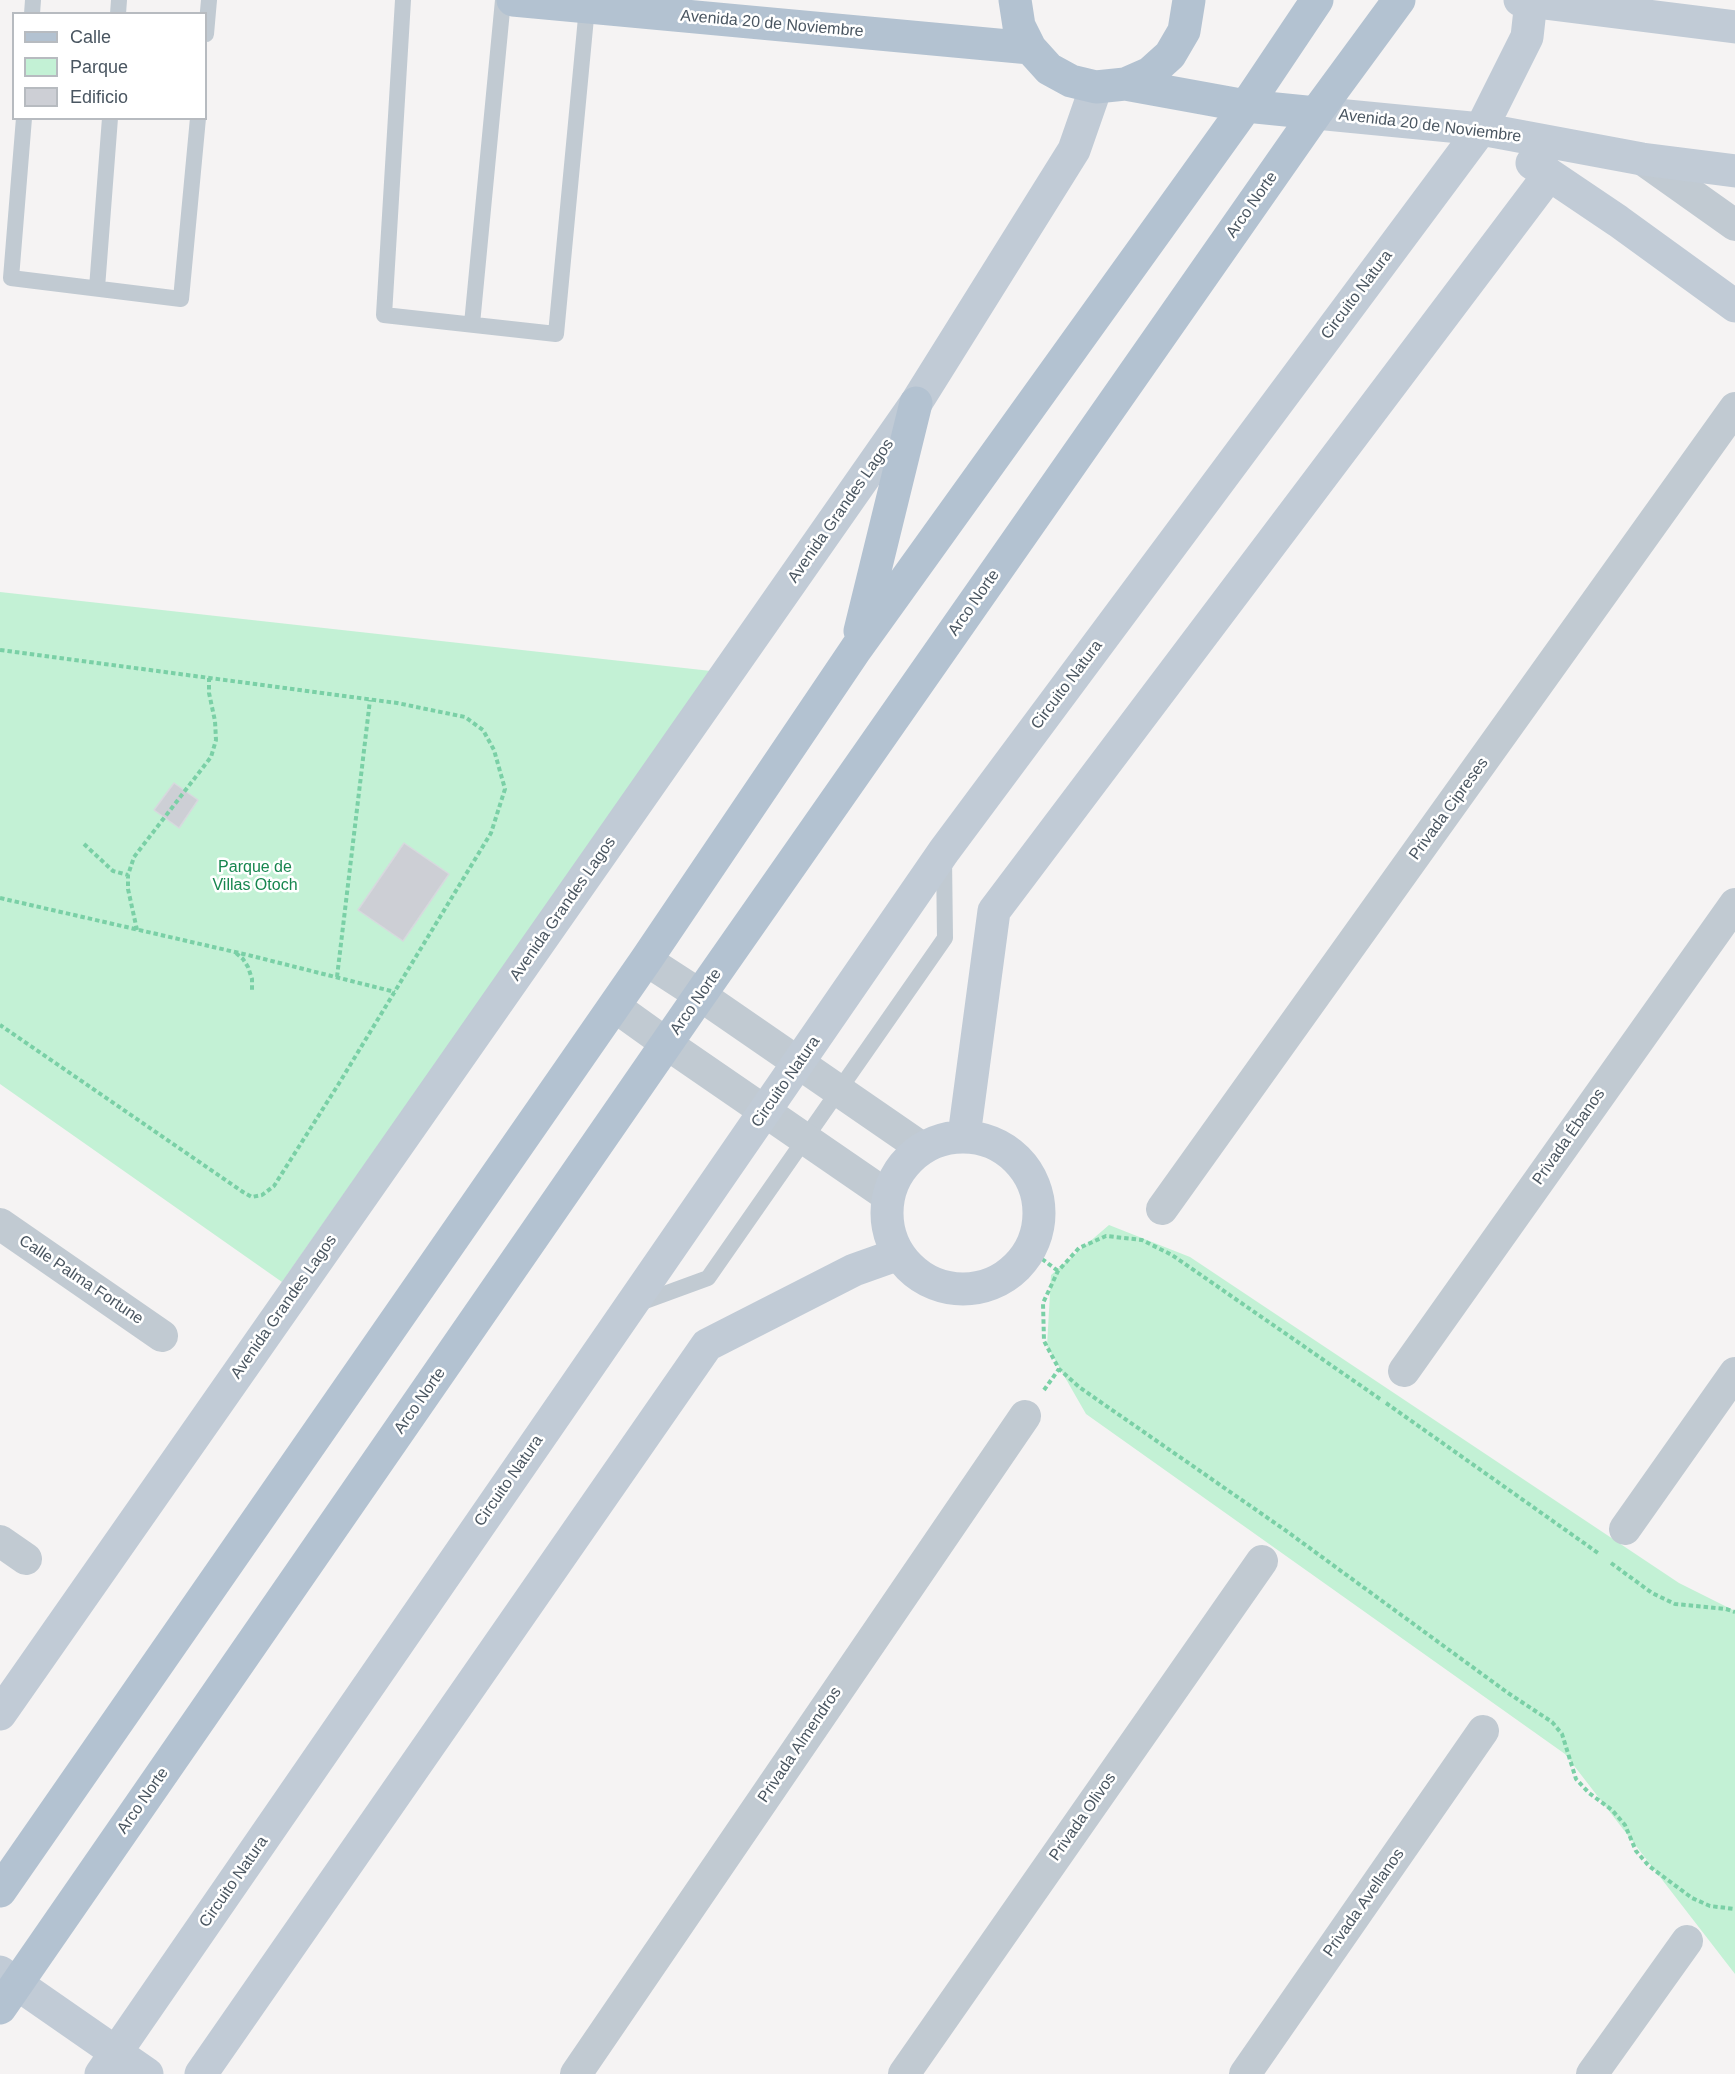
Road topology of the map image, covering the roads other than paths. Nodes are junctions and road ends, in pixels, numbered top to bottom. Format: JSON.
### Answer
{"nodes":[{"id":1,"x":209,"y":0,"type":"edge"},
{"id":2,"x":403,"y":0,"type":"edge"},
{"id":3,"x":503,"y":0,"type":"edge"},
{"id":4,"x":513,"y":0,"type":"edge"},
{"id":5,"x":1015,"y":0,"type":"edge"},
{"id":6,"x":1189,"y":0,"type":"edge"},
{"id":7,"x":1317,"y":0,"type":"edge"},
{"id":8,"x":1399,"y":0,"type":"edge"},
{"id":9,"x":1526,"y":1,"type":"edge"},
{"id":10,"x":587,"y":7,"type":"junction"},
{"id":11,"x":207,"y":23,"type":"edge"},
{"id":12,"x":1735,"y":27,"type":"edge"},
{"id":13,"x":1030,"y":48,"type":"junction"},
{"id":14,"x":1110,"y":86,"type":"junction"},
{"id":15,"x":1246,"y":106,"type":"junction"},
{"id":16,"x":1316,"y":113,"type":"junction"},
{"id":17,"x":24,"y":120,"type":"edge"},
{"id":18,"x":110,"y":120,"type":"edge"},
{"id":19,"x":198,"y":120,"type":"edge"},
{"id":20,"x":1480,"y":129,"type":"junction"},
{"id":21,"x":1642,"y":159,"type":"junction"},
{"id":22,"x":1735,"y":171,"type":"edge"},
{"id":23,"x":1548,"y":175,"type":"junction"},
{"id":24,"x":1735,"y":225,"type":"edge"},
{"id":25,"x":97,"y":288,"type":"junction"},
{"id":26,"x":1735,"y":306,"type":"edge"},
{"id":27,"x":472,"y":324,"type":"junction"},
{"id":28,"x":916,"y":403,"type":"junction"},
{"id":29,"x":1735,"y":408,"type":"edge"},
{"id":30,"x":856,"y":649,"type":"junction"},
{"id":31,"x":944,"y":851,"type":"junction"},
{"id":32,"x":1735,"y":904,"type":"edge"},
{"id":33,"x":646,"y":960,"type":"junction"},
{"id":34,"x":700,"y":995,"type":"junction"},
{"id":35,"x":614,"y":1005,"type":"junction"},
{"id":36,"x":667,"y":1044,"type":"junction"},
{"id":37,"x":799,"y":1063,"type":"junction"},
{"id":38,"x":839,"y":1090,"type":"junction"},
{"id":39,"x":765,"y":1111,"type":"junction"},
{"id":40,"x":964,"y":1136,"type":"junction"},
{"id":41,"x":806,"y":1139,"type":"junction"},
{"id":42,"x":922,"y":1148,"type":"junction"},
{"id":43,"x":888,"y":1196,"type":"junction"},
{"id":44,"x":1162,"y":1209,"type":"dead end"},
{"id":45,"x":0,"y":1224,"type":"edge"},
{"id":46,"x":899,"y":1254,"type":"junction"},
{"id":47,"x":630,"y":1306,"type":"junction"},
{"id":48,"x":162,"y":1336,"type":"dead end"},
{"id":49,"x":1404,"y":1371,"type":"dead end"},
{"id":50,"x":1735,"y":1373,"type":"edge"},
{"id":51,"x":1025,"y":1416,"type":"dead end"},
{"id":52,"x":1625,"y":1529,"type":"dead end"},
{"id":53,"x":0,"y":1541,"type":"edge"},
{"id":54,"x":26,"y":1559,"type":"dead end"},
{"id":55,"x":1262,"y":1561,"type":"dead end"},
{"id":56,"x":0,"y":1714,"type":"edge"},
{"id":57,"x":1483,"y":1731,"type":"dead end"},
{"id":58,"x":0,"y":1891,"type":"edge"},
{"id":59,"x":1687,"y":1941,"type":"dead end"},
{"id":60,"x":6,"y":1988,"type":"edge"},
{"id":61,"x":108,"y":2063,"type":"edge"},
{"id":62,"x":147,"y":2074,"type":"edge"},
{"id":63,"x":201,"y":2074,"type":"edge"},
{"id":64,"x":576,"y":2074,"type":"edge"},
{"id":65,"x":904,"y":2074,"type":"edge"},
{"id":66,"x":1245,"y":2074,"type":"edge"},
{"id":67,"x":1592,"y":2074,"type":"edge"}],
"edges":[{"from":1,"to":11,"type":"lane"},
{"from":2,"to":27,"type":"lane"},
{"from":3,"to":27,"type":"lane"},
{"from":4,"to":10,"type":"main road","name":"Avenida 20 de Noviembre"},
{"from":5,"to":13,"type":"main road","name":"Avenida 20 de Noviembre"},
{"from":6,"to":14,"type":"main road"},
{"from":7,"to":15,"type":"main road"},
{"from":8,"to":16,"type":"main road","name":"Arco Norte"},
{"from":9,"to":12,"type":"street"},
{"from":9,"to":20,"type":"street","name":"Circuito Natura"},
{"from":10,"to":13,"type":"main road","name":"Avenida 20 de Noviembre"},
{"from":10,"to":27,"type":"lane"},
{"from":13,"to":14,"type":"main road","name":"Avenida 20 de Noviembre"},
{"from":14,"to":15,"type":"main road","name":"Avenida 20 de Noviembre"},
{"from":14,"to":28,"type":"street","name":"Avenida Grandes Lagos"},
{"from":15,"to":16,"type":"main road","name":"Avenida 20 de Noviembre"},
{"from":15,"to":30,"type":"main road"},
{"from":16,"to":20,"type":"street","name":"Avenida 20 de Noviembre"},
{"from":16,"to":34,"type":"main road","name":"Arco Norte"},
{"from":17,"to":25,"type":"lane"},
{"from":18,"to":25,"type":"lane"},
{"from":19,"to":25,"type":"lane"},
{"from":20,"to":21,"type":"street","name":"Avenida 20 de Noviembre"},
{"from":20,"to":23,"type":"street"},
{"from":20,"to":31,"type":"street","name":"Circuito Natura"},
{"from":21,"to":22,"type":"street","name":"Avenida 20 de Noviembre"},
{"from":21,"to":24,"type":"street"},
{"from":23,"to":26,"type":"street"},
{"from":23,"to":40,"type":"street"},
{"from":28,"to":30,"type":"main road"},
{"from":28,"to":56,"type":"street","name":"Avenida Grandes Lagos"},
{"from":29,"to":44,"type":"street","name":"Privada Cipreses"},
{"from":30,"to":33,"type":"main road"},
{"from":31,"to":37,"type":"street","name":"Circuito Natura"},
{"from":31,"to":38,"type":"lane"},
{"from":32,"to":49,"type":"street","name":"Privada Ébanos"},
{"from":33,"to":34,"type":"street"},
{"from":33,"to":35,"type":"main road"},
{"from":34,"to":36,"type":"main road","name":"Arco Norte"},
{"from":34,"to":37,"type":"street"},
{"from":35,"to":36,"type":"street"},
{"from":35,"to":58,"type":"main road"},
{"from":36,"to":39,"type":"street"},
{"from":36,"to":60,"type":"main road","name":"Arco Norte"},
{"from":37,"to":38,"type":"street"},
{"from":37,"to":39,"type":"street","name":"Circuito Natura"},
{"from":38,"to":41,"type":"lane"},
{"from":38,"to":42,"type":"street"},
{"from":39,"to":41,"type":"street"},
{"from":39,"to":47,"type":"street","name":"Circuito Natura"},
{"from":40,"to":42,"type":"street"},
{"from":40,"to":46,"type":"street"},
{"from":41,"to":43,"type":"street"},
{"from":41,"to":47,"type":"lane"},
{"from":42,"to":43,"type":"street"},
{"from":43,"to":46,"type":"street"},
{"from":45,"to":48,"type":"street","name":"Calle Palma Fortune"},
{"from":46,"to":63,"type":"street"},
{"from":47,"to":61,"type":"street","name":"Circuito Natura"},
{"from":50,"to":52,"type":"street"},
{"from":51,"to":64,"type":"street","name":"Privada Almendros"},
{"from":53,"to":54,"type":"street"},
{"from":55,"to":65,"type":"street","name":"Privada Olivos"},
{"from":57,"to":66,"type":"street","name":"Privada Avellanos"},
{"from":59,"to":67,"type":"street"},
{"from":60,"to":61,"type":"street"},
{"from":61,"to":62,"type":"street"}]}
